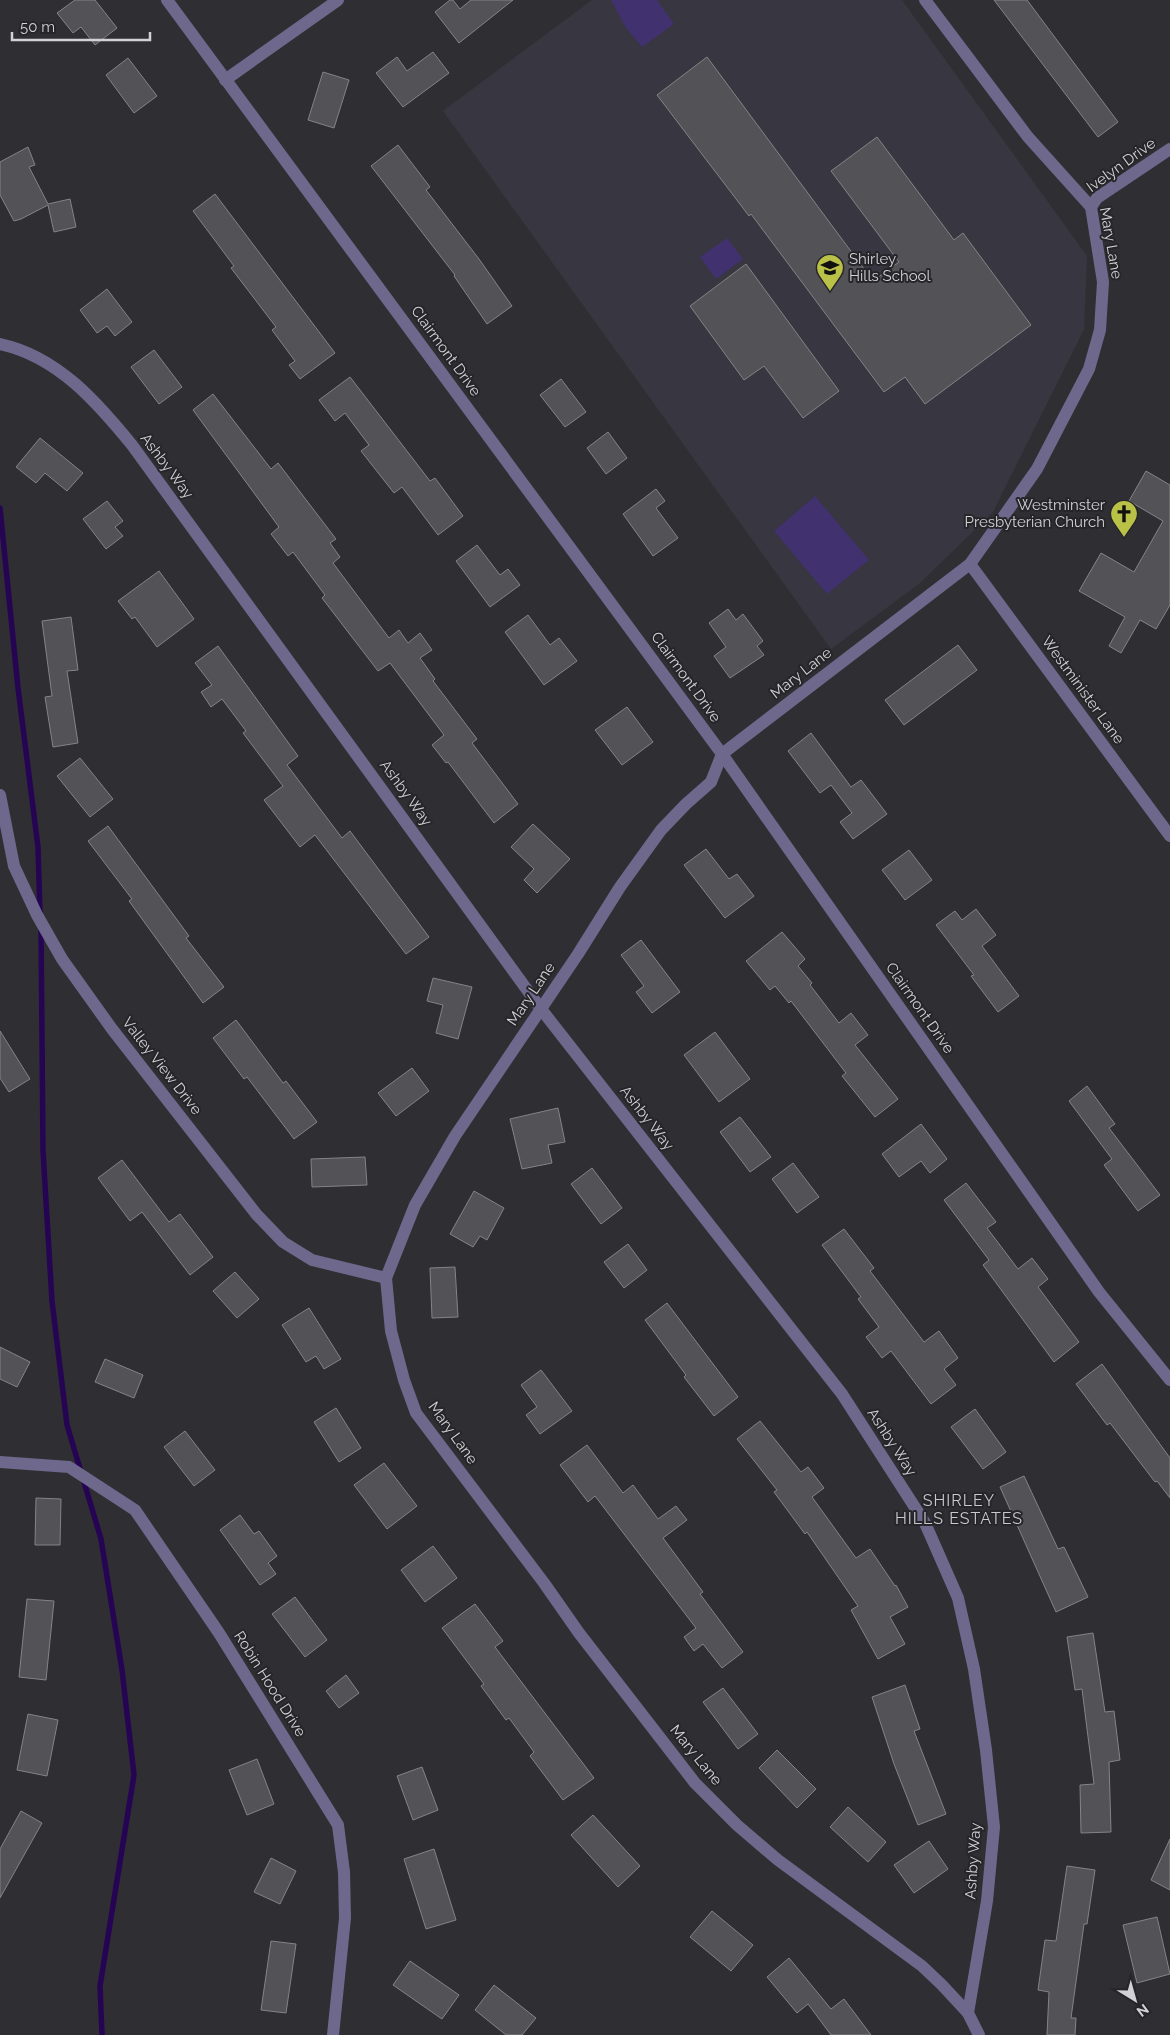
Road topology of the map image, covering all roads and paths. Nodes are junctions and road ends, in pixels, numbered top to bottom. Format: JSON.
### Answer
{"nodes":[{"id":1,"x":166,"y":0,"type":"edge"},
{"id":2,"x":338,"y":0,"type":"edge"},
{"id":3,"x":925,"y":0,"type":"edge"},
{"id":4,"x":226,"y":80,"type":"junction"},
{"id":5,"x":1170,"y":149,"type":"edge"},
{"id":6,"x":1091,"y":207,"type":"junction"},
{"id":7,"x":0,"y":344,"type":"edge"},
{"id":8,"x":970,"y":564,"type":"junction"},
{"id":9,"x":722,"y":754,"type":"junction"},
{"id":10,"x":0,"y":795,"type":"edge"},
{"id":11,"x":1170,"y":836,"type":"edge"},
{"id":12,"x":541,"y":1009,"type":"junction"},
{"id":13,"x":386,"y":1278,"type":"junction"},
{"id":14,"x":1170,"y":1380,"type":"edge"},
{"id":15,"x":0,"y":1462,"type":"edge"},
{"id":16,"x":968,"y":2013,"type":"junction"},
{"id":17,"x":333,"y":2035,"type":"edge"},
{"id":18,"x":979,"y":2035,"type":"edge"}],
"edges":[{"from":1,"to":4,"type":"street","name":"Clairmont Drive"},
{"from":2,"to":4,"type":"street"},
{"from":3,"to":6,"type":"street","name":"Mary Lane"},
{"from":4,"to":9,"type":"street","name":"Clairmont Drive"},
{"from":5,"to":6,"type":"street","name":"Ivelyn Drive"},
{"from":6,"to":8,"type":"street","name":"Mary Lane"},
{"from":7,"to":12,"type":"street","name":"Ashby Way"},
{"from":8,"to":9,"type":"street","name":"Mary Lane"},
{"from":8,"to":11,"type":"street","name":"Westminister Lane"},
{"from":9,"to":12,"type":"street","name":"Mary Lane"},
{"from":9,"to":14,"type":"street","name":"Clairmont Drive"},
{"from":10,"to":13,"type":"street","name":"Valley View Drive"},
{"from":12,"to":13,"type":"street","name":"Mary Lane"},
{"from":12,"to":16,"type":"street","name":"Ashby Way"},
{"from":13,"to":16,"type":"street","name":"Mary Lane"},
{"from":15,"to":17,"type":"street","name":"Robin Hood Drive"},
{"from":16,"to":18,"type":"street"}]}
